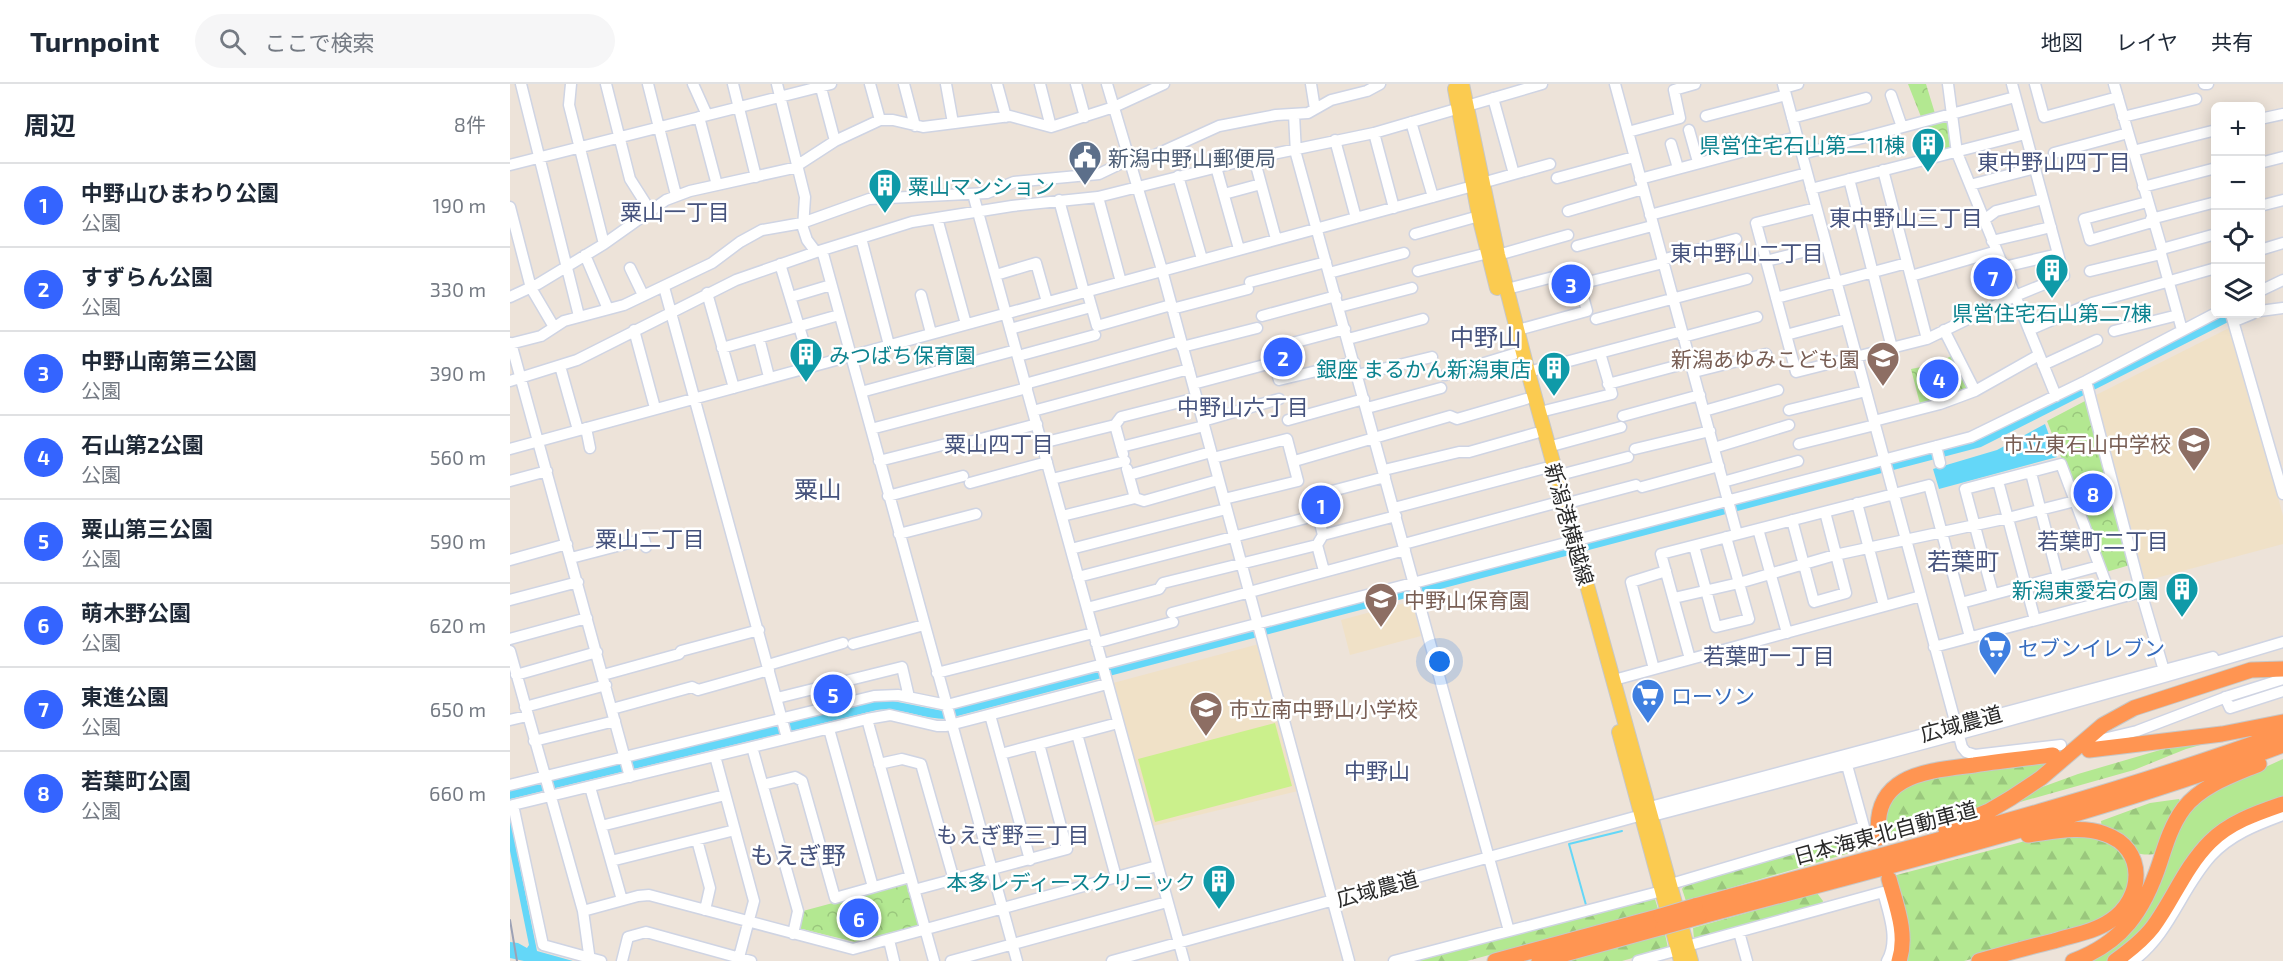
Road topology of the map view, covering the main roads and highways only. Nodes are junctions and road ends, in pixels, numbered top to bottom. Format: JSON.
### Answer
{"nodes":[{"id":1,"x":1454,"y":84,"type":"edge"},
{"id":2,"x":1462,"y":84,"type":"edge"},
{"id":3,"x":1462,"y":107,"type":"junction"},
{"id":4,"x":1477,"y":184,"type":"junction"},
{"id":5,"x":1493,"y":254,"type":"junction"},
{"id":6,"x":1551,"y":472,"type":"junction"},
{"id":7,"x":1575,"y":561,"type":"junction"},
{"id":8,"x":2283,"y":669,"type":"edge"},
{"id":9,"x":2283,"y":722,"type":"edge"},
{"id":10,"x":2283,"y":733,"type":"edge"},
{"id":11,"x":2094,"y":745,"type":"road end"},
{"id":12,"x":2283,"y":746,"type":"edge"},
{"id":13,"x":2057,"y":750,"type":"road end"},
{"id":14,"x":2283,"y":752,"type":"edge"},
{"id":15,"x":2283,"y":804,"type":"edge"},
{"id":16,"x":1648,"y":813,"type":"junction"},
{"id":17,"x":1879,"y":838,"type":"dead end"},
{"id":18,"x":1821,"y":878,"type":"junction"},
{"id":19,"x":1889,"y":879,"type":"dead end"},
{"id":20,"x":1662,"y":921,"type":"junction"},
{"id":21,"x":1682,"y":952,"type":"edge"},
{"id":22,"x":1496,"y":961,"type":"edge"},
{"id":23,"x":1539,"y":961,"type":"edge"},
{"id":24,"x":1691,"y":961,"type":"edge"},
{"id":25,"x":1899,"y":961,"type":"edge"},
{"id":26,"x":1979,"y":961,"type":"edge"},
{"id":27,"x":2073,"y":961,"type":"edge"},
{"id":28,"x":2115,"y":961,"type":"edge"}],
"edges":[{"from":1,"to":3,"type":"main road","name":"新潟港横越線"},
{"from":2,"to":3,"type":"main road","name":"新潟港横越線"},
{"from":3,"to":4,"type":"main road","name":"新潟港横越線"},
{"from":4,"to":5,"type":"main road","name":"新潟港横越線"},
{"from":4,"to":5,"type":"main road","name":"新潟港横越線"},
{"from":5,"to":6,"type":"main road","name":"新潟港横越線"},
{"from":5,"to":6,"type":"main road","name":"新潟港横越線"},
{"from":6,"to":7,"type":"main road","name":"新潟港横越線"},
{"from":7,"to":16,"type":"main road","name":"新潟港横越線"},
{"from":7,"to":16,"type":"main road","name":"新潟港横越線"},
{"from":8,"to":18,"type":"highway"},
{"from":9,"to":11,"type":"highway"},
{"from":10,"to":18,"type":"highway","name":"日本海東北自動車道"},
{"from":12,"to":18,"type":"highway","name":"日本海東北自動車道"},
{"from":13,"to":17,"type":"highway"},
{"from":14,"to":27,"type":"highway"},
{"from":15,"to":28,"type":"highway"},
{"from":16,"to":21,"type":"main road","name":"新潟港横越線"},
{"from":18,"to":20,"type":"highway","name":"日本海東北自動車道","bridge":true},
{"from":18,"to":26,"type":"highway"},
{"from":19,"to":25,"type":"highway"},
{"from":20,"to":22,"type":"highway","name":"日本海東北自動車道"},
{"from":20,"to":23,"type":"highway","name":"日本海東北自動車道"},
{"from":21,"to":24,"type":"main road","name":"新潟港横越線"}]}
